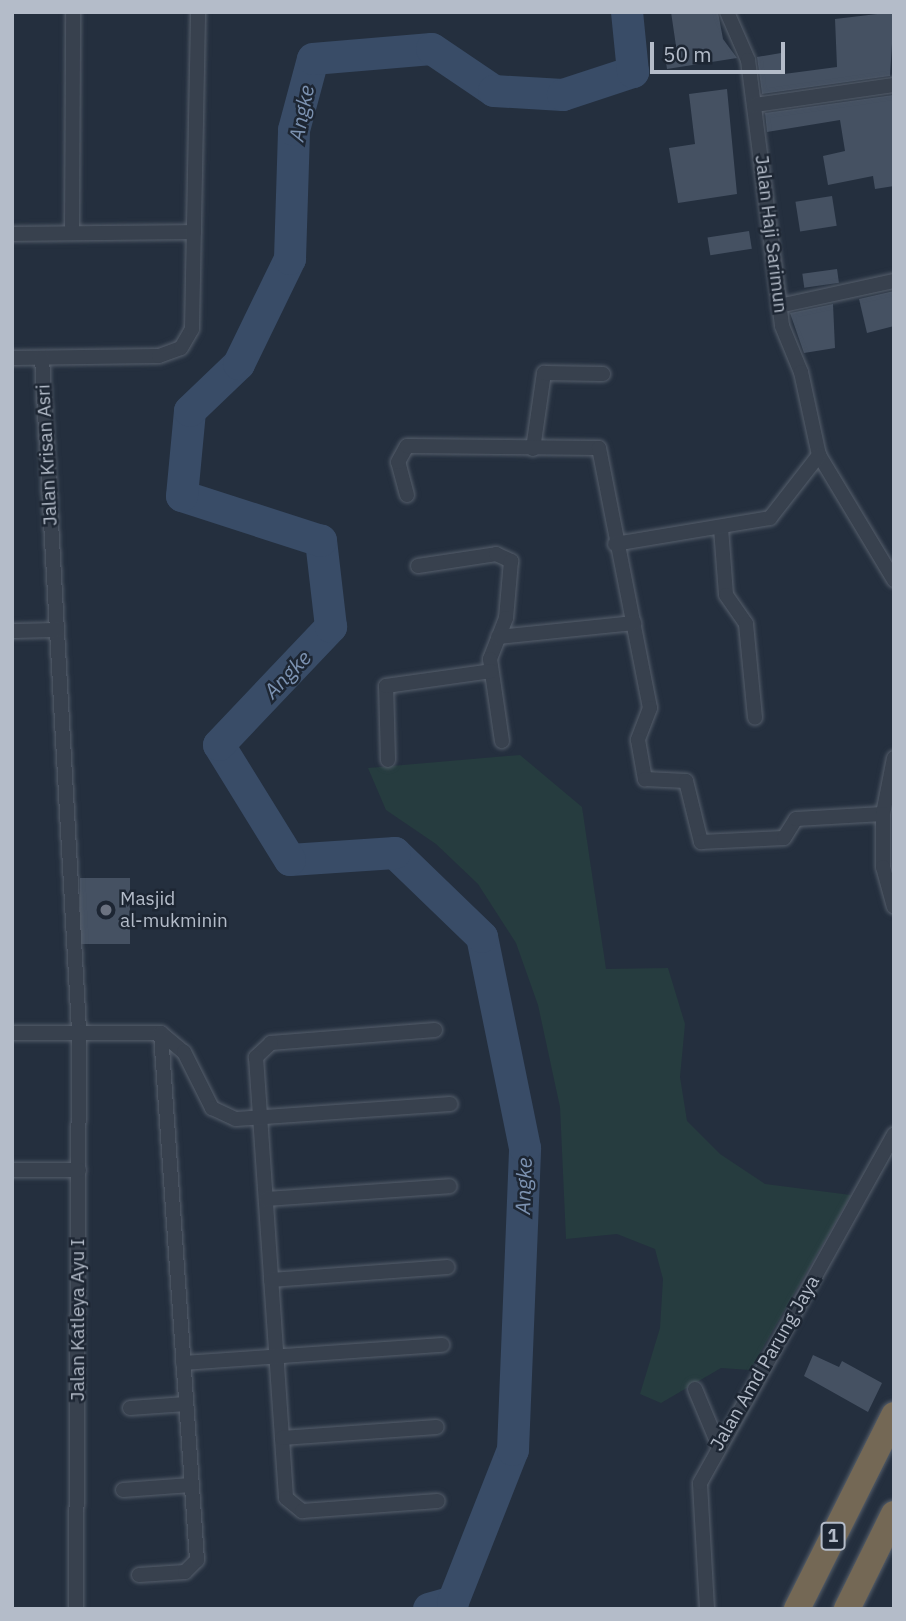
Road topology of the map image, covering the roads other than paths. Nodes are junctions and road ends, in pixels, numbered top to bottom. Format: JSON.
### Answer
{"nodes":[{"id":1,"x":73,"y":12,"type":"edge"},
{"id":2,"x":198,"y":12,"type":"edge"},
{"id":3,"x":727,"y":12,"type":"edge"},
{"id":4,"x":894,"y":85,"type":"edge"},
{"id":5,"x":755,"y":105,"type":"junction"},
{"id":6,"x":194,"y":232,"type":"junction"},
{"id":7,"x":72,"y":233,"type":"junction"},
{"id":8,"x":12,"y":234,"type":"edge"},
{"id":9,"x":894,"y":281,"type":"edge"},
{"id":10,"x":779,"y":306,"type":"junction"},
{"id":11,"x":12,"y":358,"type":"edge"},
{"id":12,"x":42,"y":358,"type":"junction"},
{"id":13,"x":603,"y":374,"type":"dead end"},
{"id":14,"x":533,"y":449,"type":"junction"},
{"id":15,"x":819,"y":455,"type":"junction"},
{"id":16,"x":407,"y":495,"type":"dead end"},
{"id":17,"x":721,"y":528,"type":"junction"},
{"id":18,"x":615,"y":544,"type":"junction"},
{"id":19,"x":418,"y":566,"type":"dead end"},
{"id":20,"x":894,"y":580,"type":"edge"},
{"id":21,"x":634,"y":624,"type":"junction"},
{"id":22,"x":57,"y":630,"type":"junction"},
{"id":23,"x":12,"y":631,"type":"edge"},
{"id":24,"x":498,"y":637,"type":"junction"},
{"id":25,"x":491,"y":671,"type":"junction"},
{"id":26,"x":754,"y":718,"type":"dead end"},
{"id":27,"x":502,"y":741,"type":"dead end"},
{"id":28,"x":894,"y":758,"type":"edge"},
{"id":29,"x":388,"y":760,"type":"dead end"},
{"id":30,"x":883,"y":814,"type":"junction"},
{"id":31,"x":894,"y":907,"type":"edge"},
{"id":32,"x":435,"y":1030,"type":"dead end"},
{"id":33,"x":79,"y":1031,"type":"junction"},
{"id":34,"x":12,"y":1032,"type":"edge"},
{"id":35,"x":161,"y":1033,"type":"junction"},
{"id":36,"x":450,"y":1104,"type":"dead end"},
{"id":37,"x":260,"y":1118,"type":"junction"},
{"id":38,"x":894,"y":1133,"type":"edge"},
{"id":39,"x":12,"y":1170,"type":"edge"},
{"id":40,"x":79,"y":1170,"type":"junction"},
{"id":41,"x":450,"y":1186,"type":"dead end"},
{"id":42,"x":266,"y":1199,"type":"junction"},
{"id":43,"x":448,"y":1267,"type":"dead end"},
{"id":44,"x":271,"y":1280,"type":"junction"},
{"id":45,"x":442,"y":1345,"type":"dead end"},
{"id":46,"x":276,"y":1357,"type":"junction"},
{"id":47,"x":183,"y":1363,"type":"junction"},
{"id":48,"x":695,"y":1389,"type":"dead end"},
{"id":49,"x":186,"y":1404,"type":"junction"},
{"id":50,"x":130,"y":1408,"type":"dead end"},
{"id":51,"x":894,"y":1415,"type":"edge"},
{"id":52,"x":438,"y":1427,"type":"dead end"},
{"id":53,"x":282,"y":1438,"type":"junction"},
{"id":54,"x":718,"y":1444,"type":"junction"},
{"id":55,"x":191,"y":1485,"type":"junction"},
{"id":56,"x":123,"y":1490,"type":"dead end"},
{"id":57,"x":438,"y":1501,"type":"dead end"},
{"id":58,"x":894,"y":1514,"type":"edge"},
{"id":59,"x":139,"y":1575,"type":"dead end"},
{"id":60,"x":76,"y":1609,"type":"edge"},
{"id":61,"x":707,"y":1609,"type":"edge"},
{"id":62,"x":797,"y":1609,"type":"edge"},
{"id":63,"x":847,"y":1609,"type":"edge"}],
"edges":[{"from":1,"to":7,"type":"street"},
{"from":2,"to":6,"type":"street","name":"Jalan Krisan Asri"},
{"from":3,"to":5,"type":"street","name":"Jalan Haji Sarimun"},
{"from":4,"to":5,"type":"street"},
{"from":5,"to":10,"type":"street","name":"Jalan Haji Sarimun"},
{"from":6,"to":7,"type":"street"},
{"from":6,"to":12,"type":"street","name":"Jalan Krisan Asri"},
{"from":7,"to":8,"type":"street"},
{"from":9,"to":10,"type":"street"},
{"from":10,"to":15,"type":"street","name":"Jalan Haji Sarimun"},
{"from":11,"to":12,"type":"street"},
{"from":12,"to":22,"type":"street","name":"Jalan Krisan Asri"},
{"from":13,"to":14,"type":"street"},
{"from":14,"to":16,"type":"street"},
{"from":14,"to":18,"type":"street"},
{"from":15,"to":17,"type":"street"},
{"from":15,"to":20,"type":"street"},
{"from":17,"to":18,"type":"street"},
{"from":17,"to":26,"type":"street"},
{"from":18,"to":21,"type":"street"},
{"from":19,"to":24,"type":"street"},
{"from":21,"to":24,"type":"street"},
{"from":21,"to":30,"type":"street"},
{"from":22,"to":23,"type":"street"},
{"from":22,"to":33,"type":"street","name":"Jalan Krisan Asri"},
{"from":24,"to":25,"type":"street"},
{"from":25,"to":27,"type":"street"},
{"from":25,"to":29,"type":"street"},
{"from":28,"to":30,"type":"street"},
{"from":30,"to":31,"type":"street"},
{"from":32,"to":37,"type":"street"},
{"from":33,"to":34,"type":"street"},
{"from":33,"to":35,"type":"street"},
{"from":33,"to":40,"type":"street","name":"Jalan Katleya Ayu I"},
{"from":35,"to":37,"type":"street"},
{"from":35,"to":47,"type":"street"},
{"from":36,"to":37,"type":"street"},
{"from":37,"to":42,"type":"street"},
{"from":38,"to":54,"type":"street","name":"Jalan Amd Parung Jaya"},
{"from":39,"to":40,"type":"street"},
{"from":40,"to":60,"type":"street","name":"Jalan Katleya Ayu I"},
{"from":41,"to":42,"type":"street"},
{"from":42,"to":44,"type":"street"},
{"from":43,"to":44,"type":"street"},
{"from":44,"to":46,"type":"street"},
{"from":45,"to":46,"type":"street"},
{"from":46,"to":47,"type":"street"},
{"from":46,"to":53,"type":"street"},
{"from":47,"to":49,"type":"street"},
{"from":48,"to":54,"type":"street"},
{"from":49,"to":50,"type":"street"},
{"from":49,"to":55,"type":"street"},
{"from":51,"to":62,"type":"highway","number":"1"},
{"from":52,"to":53,"type":"street"},
{"from":53,"to":57,"type":"street"},
{"from":54,"to":61,"type":"street","name":"Jalan Amd Parung Jaya"},
{"from":55,"to":56,"type":"street"},
{"from":55,"to":59,"type":"street"},
{"from":58,"to":63,"type":"highway","number":"1"}]}
